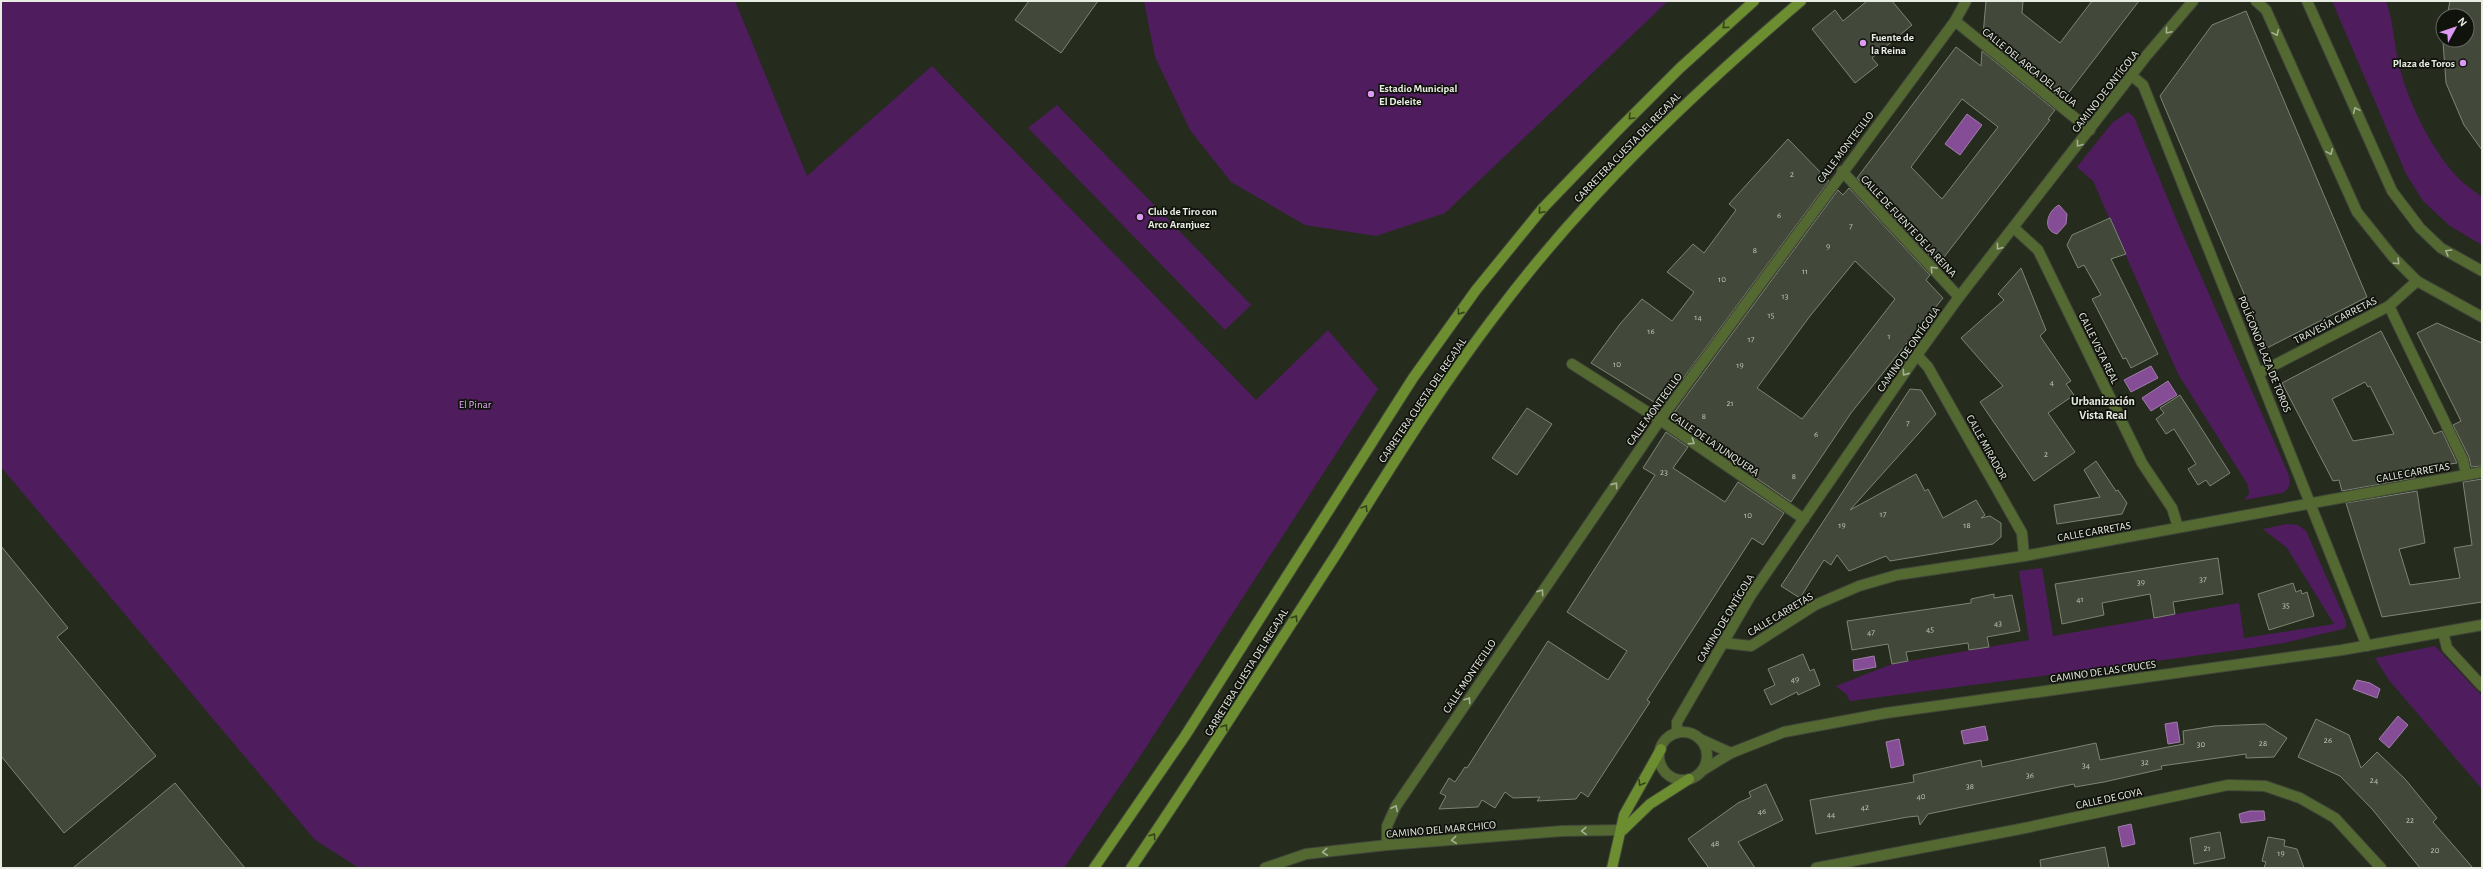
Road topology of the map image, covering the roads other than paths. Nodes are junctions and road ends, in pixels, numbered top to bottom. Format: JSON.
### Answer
{"nodes":[{"id":1,"x":1754,"y":1,"type":"edge"},
{"id":2,"x":1801,"y":1,"type":"edge"},
{"id":3,"x":1966,"y":1,"type":"edge"},
{"id":4,"x":2193,"y":1,"type":"edge"},
{"id":5,"x":2256,"y":1,"type":"edge"},
{"id":6,"x":2307,"y":1,"type":"edge"},
{"id":7,"x":1955,"y":22,"type":"junction"},
{"id":8,"x":2132,"y":76,"type":"junction"},
{"id":9,"x":2090,"y":130,"type":"junction"},
{"id":10,"x":1842,"y":171,"type":"junction"},
{"id":11,"x":2014,"y":228,"type":"junction"},
{"id":12,"x":2482,"y":271,"type":"edge"},
{"id":13,"x":2417,"y":281,"type":"junction"},
{"id":14,"x":1959,"y":297,"type":"junction"},
{"id":15,"x":2389,"y":306,"type":"junction"},
{"id":16,"x":2482,"y":317,"type":"edge"},
{"id":17,"x":1917,"y":355,"type":"junction"},
{"id":18,"x":1572,"y":364,"type":"dead end"},
{"id":19,"x":2259,"y":373,"type":"junction"},
{"id":20,"x":1660,"y":420,"type":"junction"},
{"id":21,"x":2482,"y":472,"type":"edge"},
{"id":22,"x":2466,"y":474,"type":"junction"},
{"id":23,"x":2311,"y":502,"type":"junction"},
{"id":24,"x":1804,"y":519,"type":"junction"},
{"id":25,"x":2178,"y":527,"type":"junction"},
{"id":26,"x":2024,"y":556,"type":"junction"},
{"id":27,"x":2482,"y":626,"type":"edge"},
{"id":28,"x":2443,"y":632,"type":"junction"},
{"id":29,"x":1724,"y":642,"type":"junction"},
{"id":30,"x":2367,"y":646,"type":"junction"},
{"id":31,"x":2482,"y":686,"type":"edge"},
{"id":32,"x":1677,"y":733,"type":"junction"},
{"id":33,"x":1700,"y":739,"type":"junction"},
{"id":34,"x":1661,"y":749,"type":"junction"},
{"id":35,"x":1731,"y":753,"type":"junction"},
{"id":36,"x":1703,"y":770,"type":"junction"},
{"id":37,"x":1689,"y":779,"type":"junction"},
{"id":38,"x":1623,"y":830,"type":"junction"},
{"id":39,"x":1387,"y":845,"type":"junction"},
{"id":40,"x":1094,"y":868,"type":"edge"},
{"id":41,"x":1132,"y":868,"type":"edge"},
{"id":42,"x":1265,"y":868,"type":"edge"},
{"id":43,"x":1612,"y":868,"type":"edge"},
{"id":44,"x":1816,"y":868,"type":"edge"},
{"id":45,"x":2381,"y":868,"type":"edge"}],
"edges":[{"from":1,"to":40,"type":"main road","name":"CARRETERA CUESTA DEL REGAJAL","one_way":true},
{"from":41,"to":2,"type":"main road","name":"CARRETERA CUESTA DEL REGAJAL","one_way":true},
{"from":3,"to":7,"type":"street","name":"CALLE MONTECILLO"},
{"from":4,"to":8,"type":"street","name":"CAMINO DE ONTÍGOLA","one_way":true},
{"from":5,"to":13,"type":"street","one_way":true},
{"from":12,"to":6,"type":"street","one_way":true},
{"from":7,"to":9,"type":"street","name":"CALLE DEL ARCA DEL AGUA"},
{"from":7,"to":10,"type":"street","name":"CALLE MONTECILLO"},
{"from":8,"to":9,"type":"street","name":"CAMINO DE ONTÍGOLA"},
{"from":8,"to":19,"type":"street","name":"POLÍGONO PLAZA DE TOROS"},
{"from":9,"to":11,"type":"street","name":"CAMINO DE ONTÍGOLA","one_way":true},
{"from":14,"to":10,"type":"street","name":"CALLE DE FUENTE DE LA REINA","one_way":true},
{"from":10,"to":20,"type":"street","name":"CALLE MONTECILLO"},
{"from":11,"to":14,"type":"street","name":"CAMINO DE ONTÍGOLA","one_way":true},
{"from":11,"to":25,"type":"street","name":"CALLE VISTA REAL"},
{"from":13,"to":15,"type":"street","name":"TRAVESÍA CARRETAS"},
{"from":13,"to":16,"type":"street"},
{"from":14,"to":17,"type":"street","name":"CAMINO DE ONTÍGOLA"},
{"from":15,"to":19,"type":"street","name":"TRAVESÍA CARRETAS"},
{"from":15,"to":22,"type":"street"},
{"from":17,"to":24,"type":"street","name":"CAMINO DE ONTÍGOLA","one_way":true},
{"from":17,"to":26,"type":"street","name":"CALLE MIRADOR"},
{"from":18,"to":20,"type":"street","name":"CALLE DE LA JUNQUERA"},
{"from":19,"to":23,"type":"street","name":"POLÍGONO PLAZA DE TOROS"},
{"from":20,"to":24,"type":"street","name":"CALLE DE LA JUNQUERA","one_way":true},
{"from":39,"to":20,"type":"street","name":"CALLE MONTECILLO","one_way":true},
{"from":21,"to":22,"type":"street","name":"CALLE CARRETAS"},
{"from":22,"to":23,"type":"street","name":"CALLE CARRETAS"},
{"from":23,"to":25,"type":"street","name":"CALLE CARRETAS"},
{"from":23,"to":30,"type":"street","name":"POLÍGONO PLAZA DE TOROS"},
{"from":24,"to":29,"type":"street","name":"CAMINO DE ONTÍGOLA"},
{"from":25,"to":26,"type":"street","name":"CALLE CARRETAS"},
{"from":26,"to":29,"type":"street","name":"CALLE CARRETAS"},
{"from":27,"to":28,"type":"street","name":"CAMINO DE LAS CRUCES"},
{"from":28,"to":30,"type":"street","name":"CAMINO DE LAS CRUCES"},
{"from":28,"to":31,"type":"street"},
{"from":29,"to":32,"type":"street","name":"CAMINO DE ONTÍGOLA"},
{"from":30,"to":35,"type":"street","name":"CAMINO DE LAS CRUCES"},
{"from":32,"to":33,"type":"street"},
{"from":32,"to":34,"type":"street"},
{"from":33,"to":35,"type":"street"},
{"from":33,"to":36,"type":"street"},
{"from":34,"to":37,"type":"street"},
{"from":34,"to":38,"type":"main road","one_way":true},
{"from":35,"to":36,"type":"street","name":"CAMINO DE LAS CRUCES"},
{"from":36,"to":37,"type":"street"},
{"from":37,"to":38,"type":"main road"},
{"from":38,"to":39,"type":"street","name":"CAMINO DEL MAR CHICO","one_way":true},
{"from":38,"to":43,"type":"main road"},
{"from":39,"to":42,"type":"street","name":"CAMINO DEL MAR CHICO","one_way":true},
{"from":44,"to":45,"type":"street","name":"CALLE DE GOYA"}]}
